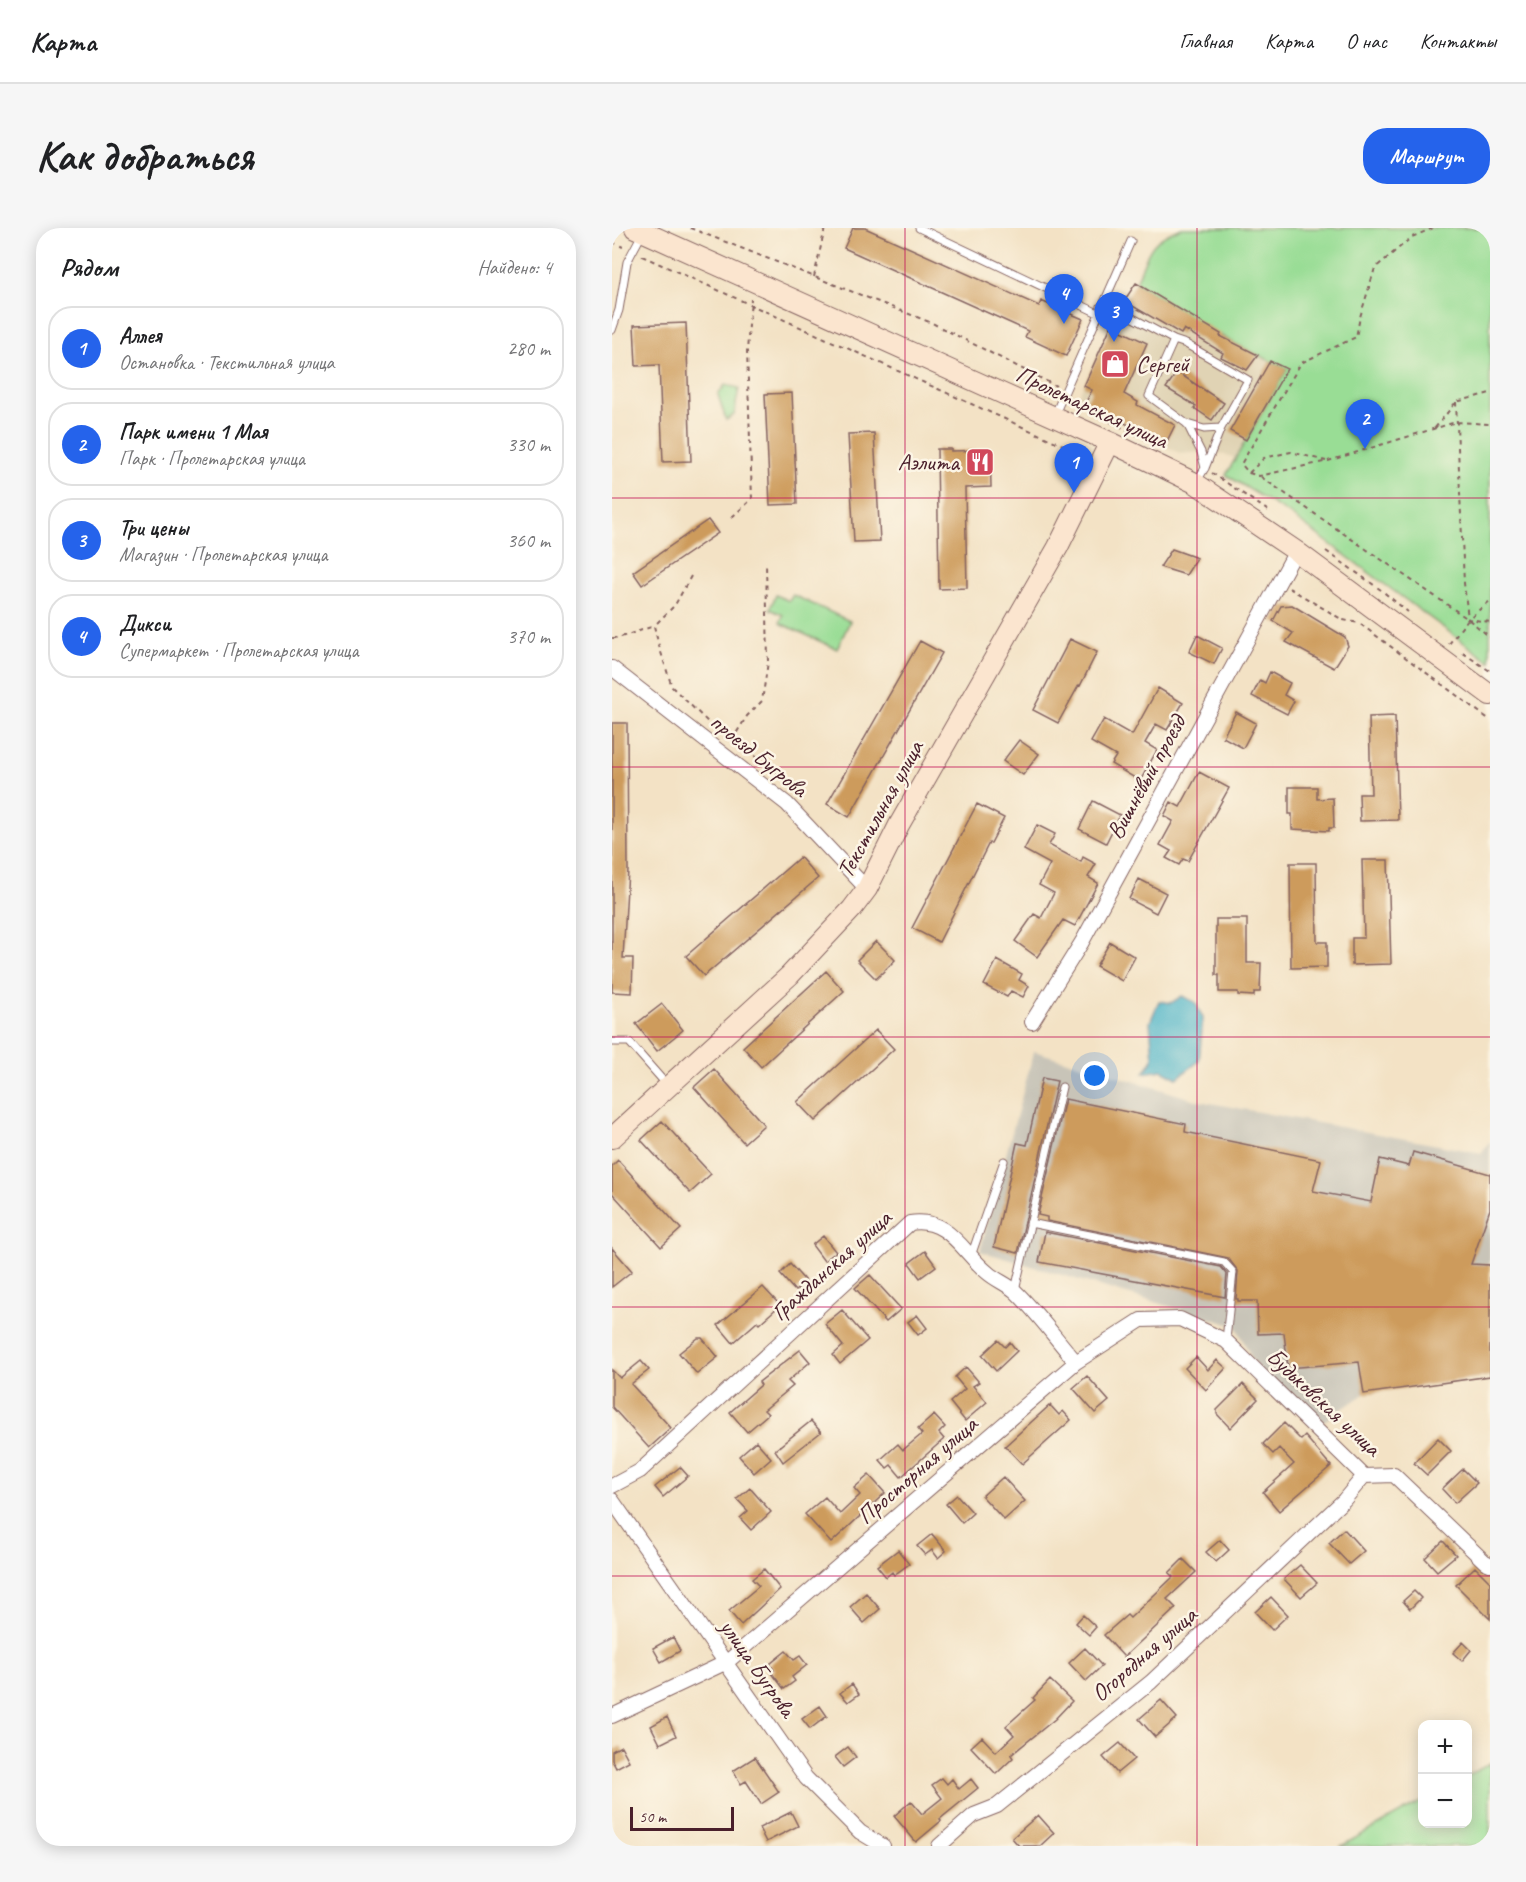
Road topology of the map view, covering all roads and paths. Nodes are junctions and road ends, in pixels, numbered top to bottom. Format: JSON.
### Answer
{"nodes":[{"id":1,"x":825,"y":228,"type":"edge"},
{"id":2,"x":919,"y":228,"type":"edge"},
{"id":3,"x":1433,"y":228,"type":"edge"},
{"id":4,"x":639,"y":230,"type":"edge"},
{"id":5,"x":1131,"y":241,"type":"dead end"},
{"id":6,"x":612,"y":242,"type":"edge"},
{"id":7,"x":633,"y":252,"type":"junction"},
{"id":8,"x":814,"y":277,"type":"dead end"},
{"id":9,"x":757,"y":283,"type":"junction"},
{"id":10,"x":749,"y":304,"type":"junction"},
{"id":11,"x":1100,"y":310,"type":"junction"},
{"id":12,"x":612,"y":330,"type":"edge"},
{"id":13,"x":1174,"y":340,"type":"junction"},
{"id":14,"x":1490,"y":393,"type":"edge"},
{"id":15,"x":1456,"y":402,"type":"junction"},
{"id":16,"x":1054,"y":417,"type":"junction"},
{"id":17,"x":1456,"y":422,"type":"junction"},
{"id":18,"x":1187,"y":424,"type":"junction"},
{"id":19,"x":1490,"y":424,"type":"edge"},
{"id":20,"x":1221,"y":428,"type":"junction"},
{"id":21,"x":1434,"y":429,"type":"junction"},
{"id":22,"x":1110,"y":442,"type":"junction"},
{"id":23,"x":1328,"y":461,"type":"junction"},
{"id":24,"x":1100,"y":462,"type":"junction"},
{"id":25,"x":1249,"y":473,"type":"junction"},
{"id":26,"x":1200,"y":476,"type":"junction"},
{"id":27,"x":1259,"y":476,"type":"junction"},
{"id":28,"x":732,"y":517,"type":"dead end"},
{"id":29,"x":1296,"y":551,"type":"junction"},
{"id":30,"x":766,"y":562,"type":"dead end"},
{"id":31,"x":691,"y":576,"type":"dead end"},
{"id":32,"x":1279,"y":582,"type":"junction"},
{"id":33,"x":1490,"y":601,"type":"edge"},
{"id":34,"x":1468,"y":619,"type":"junction"},
{"id":35,"x":1490,"y":622,"type":"edge"},
{"id":36,"x":654,"y":626,"type":"junction"},
{"id":37,"x":1490,"y":637,"type":"edge"},
{"id":38,"x":612,"y":638,"type":"edge"},
{"id":39,"x":612,"y":668,"type":"edge"},
{"id":40,"x":1490,"y":671,"type":"edge"},
{"id":41,"x":1490,"y":695,"type":"edge"},
{"id":42,"x":1490,"y":720,"type":"edge"},
{"id":43,"x":732,"y":740,"type":"junction"},
{"id":44,"x":805,"y":804,"type":"dead end"},
{"id":45,"x":867,"y":889,"type":"junction"},
{"id":46,"x":1032,"y":1022,"type":"dead end"},
{"id":47,"x":612,"y":1042,"type":"edge"},
{"id":48,"x":669,"y":1087,"type":"junction"},
{"id":49,"x":1062,"y":1087,"type":"dead end"},
{"id":50,"x":612,"y":1138,"type":"edge"},
{"id":51,"x":1004,"y":1161,"type":"dead end"},
{"id":52,"x":1030,"y":1224,"type":"junction"},
{"id":53,"x":971,"y":1256,"type":"junction"},
{"id":54,"x":1015,"y":1290,"type":"junction"},
{"id":55,"x":1141,"y":1320,"type":"joint"},
{"id":56,"x":1226,"y":1341,"type":"junction"},
{"id":57,"x":1076,"y":1362,"type":"junction"},
{"id":58,"x":1365,"y":1476,"type":"junction"},
{"id":59,"x":612,"y":1486,"type":"edge"},
{"id":60,"x":612,"y":1500,"type":"edge"},
{"id":61,"x":1490,"y":1564,"type":"edge"},
{"id":62,"x":727,"y":1662,"type":"junction"},
{"id":63,"x":612,"y":1716,"type":"edge"},
{"id":64,"x":883,"y":1846,"type":"edge"},
{"id":65,"x":939,"y":1846,"type":"edge"}],
"edges":[{"from":1,"to":8,"type":"path"},
{"from":2,"to":11,"type":"lane"},
{"from":3,"to":25,"type":"path"},
{"from":4,"to":7,"type":"lane"},
{"from":4,"to":9,"type":"street","name":"Пролетарская улица"},
{"from":5,"to":11,"type":"lane"},
{"from":6,"to":7,"type":"path"},
{"from":7,"to":10,"type":"path"},
{"from":7,"to":12,"type":"lane"},
{"from":9,"to":10,"type":"path"},
{"from":9,"to":16,"type":"street","name":"Пролетарская улица"},
{"from":10,"to":24,"type":"path"},
{"from":10,"to":28,"type":"path"},
{"from":11,"to":13,"type":"lane"},
{"from":11,"to":16,"type":"lane"},
{"from":13,"to":18,"type":"lane"},
{"from":13,"to":20,"type":"lane"},
{"from":14,"to":15,"type":"path"},
{"from":15,"to":17,"type":"path"},
{"from":15,"to":21,"type":"path"},
{"from":16,"to":22,"type":"street","name":"Пролетарская улица"},
{"from":17,"to":19,"type":"path"},
{"from":17,"to":21,"type":"path"},
{"from":17,"to":34,"type":"path"},
{"from":18,"to":20,"type":"lane"},
{"from":18,"to":26,"type":"lane"},
{"from":20,"to":26,"type":"lane"},
{"from":21,"to":23,"type":"path"},
{"from":22,"to":24,"type":"street","name":"Текстильная улица"},
{"from":22,"to":26,"type":"street","name":"Пролетарская улица"},
{"from":23,"to":25,"type":"path"},
{"from":23,"to":27,"type":"path"},
{"from":24,"to":45,"type":"street","name":"Текстильная улица"},
{"from":25,"to":27,"type":"path"},
{"from":26,"to":29,"type":"street","name":"Пролетарская улица"},
{"from":27,"to":34,"type":"path"},
{"from":29,"to":32,"type":"street","name":"Вишнёвый проезд"},
{"from":29,"to":41,"type":"street","name":"Пролетарская улица"},
{"from":30,"to":43,"type":"path"},
{"from":31,"to":36,"type":"path"},
{"from":32,"to":42,"type":"path"},
{"from":32,"to":46,"type":"street","name":"Вишнёвый проезд"},
{"from":33,"to":34,"type":"path"},
{"from":34,"to":35,"type":"path"},
{"from":34,"to":37,"type":"path"},
{"from":34,"to":40,"type":"path"},
{"from":36,"to":38,"type":"path"},
{"from":36,"to":43,"type":"path"},
{"from":39,"to":45,"type":"street","name":"проезд Бугрова"},
{"from":43,"to":44,"type":"path"},
{"from":45,"to":48,"type":"street","name":"Текстильная улица"},
{"from":47,"to":48,"type":"lane"},
{"from":48,"to":50,"type":"street","name":"Текстильная улица"},
{"from":49,"to":52,"type":"lane"},
{"from":51,"to":53,"type":"lane"},
{"from":52,"to":54,"type":"lane"},
{"from":52,"to":56,"type":"lane"},
{"from":53,"to":54,"type":"street","name":"Гражданская улица"},
{"from":53,"to":59,"type":"street","name":"Гражданская улица"},
{"from":54,"to":57,"type":"street","name":"Гражданская улица"},
{"from":55,"to":56,"type":"street","name":"Будьковская улица"},
{"from":55,"to":57,"type":"street","name":"Просторная улица"},
{"from":56,"to":58,"type":"street","name":"Будьковская улица"},
{"from":57,"to":62,"type":"street","name":"Просторная улица"},
{"from":58,"to":61,"type":"street","name":"Будьковская улица"},
{"from":58,"to":65,"type":"street","name":"Огородная улица"},
{"from":60,"to":62,"type":"street","name":"улица Бугрова"},
{"from":62,"to":63,"type":"street","name":"Просторная улица"},
{"from":62,"to":64,"type":"street","name":"улица Бугрова"}]}
